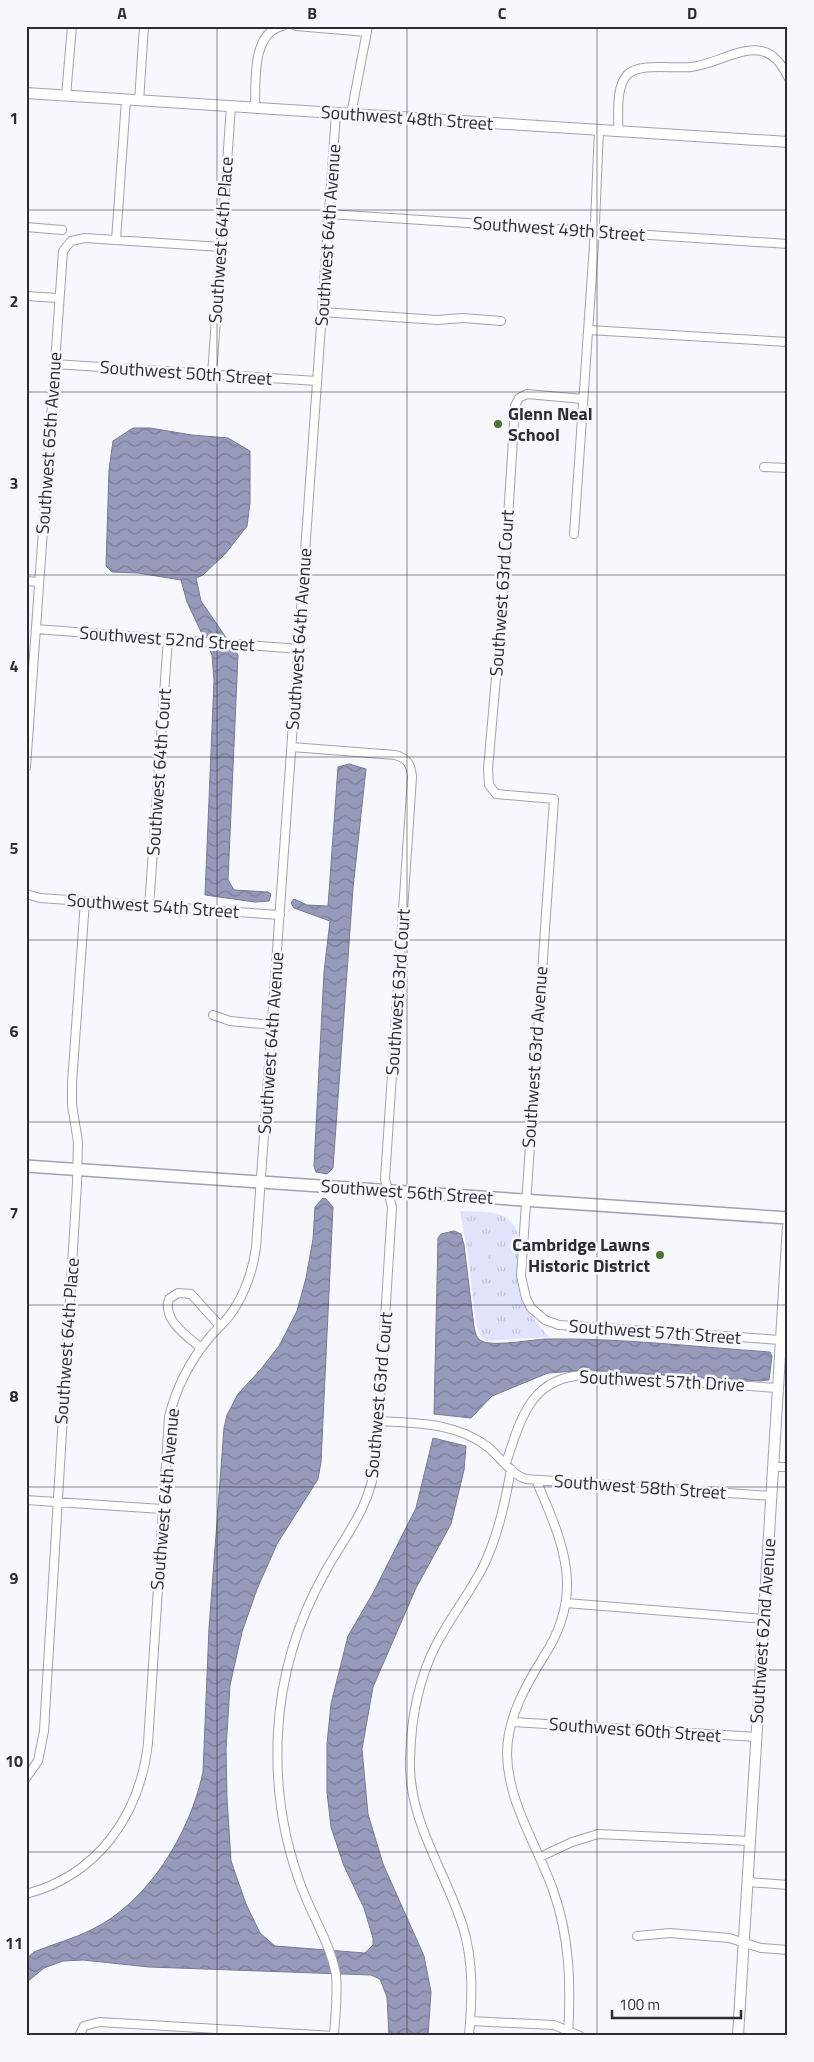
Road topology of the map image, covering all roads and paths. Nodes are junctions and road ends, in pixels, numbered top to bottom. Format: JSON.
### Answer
{"nodes":[{"id":1,"x":72,"y":26,"type":"edge"},
{"id":2,"x":144,"y":26,"type":"edge"},
{"id":3,"x":282,"y":26,"type":"edge"},
{"id":4,"x":296,"y":26,"type":"edge"},
{"id":5,"x":367,"y":29,"type":"edge"},
{"id":6,"x":788,"y":77,"type":"edge"},
{"id":7,"x":26,"y":93,"type":"edge"},
{"id":8,"x":66,"y":96,"type":"junction"},
{"id":9,"x":126,"y":100,"type":"junction"},
{"id":10,"x":139,"y":100,"type":"junction"},
{"id":11,"x":231,"y":106,"type":"junction"},
{"id":12,"x":255,"y":108,"type":"junction"},
{"id":13,"x":336,"y":113,"type":"junction"},
{"id":14,"x":351,"y":114,"type":"junction"},
{"id":15,"x":599,"y":130,"type":"junction"},
{"id":16,"x":618,"y":132,"type":"junction"},
{"id":17,"x":788,"y":142,"type":"edge"},
{"id":18,"x":330,"y":214,"type":"junction"},
{"id":19,"x":26,"y":227,"type":"edge"},
{"id":20,"x":62,"y":230,"type":"dead end"},
{"id":21,"x":594,"y":231,"type":"junction"},
{"id":22,"x":116,"y":240,"type":"junction"},
{"id":23,"x":788,"y":244,"type":"edge"},
{"id":24,"x":221,"y":247,"type":"junction"},
{"id":25,"x":26,"y":296,"type":"edge"},
{"id":26,"x":58,"y":298,"type":"junction"},
{"id":27,"x":323,"y":312,"type":"junction"},
{"id":28,"x":501,"y":322,"type":"dead end"},
{"id":29,"x":589,"y":330,"type":"junction"},
{"id":30,"x":788,"y":342,"type":"edge"},
{"id":31,"x":54,"y":364,"type":"junction"},
{"id":32,"x":212,"y":374,"type":"junction"},
{"id":33,"x":317,"y":381,"type":"junction"},
{"id":34,"x":583,"y":399,"type":"junction"},
{"id":35,"x":764,"y":466,"type":"dead end"},
{"id":36,"x":788,"y":468,"type":"edge"},
{"id":37,"x":574,"y":534,"type":"dead end"},
{"id":38,"x":26,"y":581,"type":"edge"},
{"id":39,"x":39,"y":582,"type":"junction"},
{"id":40,"x":36,"y":629,"type":"junction"},
{"id":41,"x":168,"y":638,"type":"junction"},
{"id":42,"x":299,"y":649,"type":"junction"},
{"id":43,"x":29,"y":698,"type":"edge"},
{"id":44,"x":292,"y":747,"type":"junction"},
{"id":45,"x":26,"y":767,"type":"edge"},
{"id":46,"x":554,"y":800,"type":"joint"},
{"id":47,"x":26,"y":894,"type":"edge"},
{"id":48,"x":85,"y":902,"type":"junction"},
{"id":49,"x":149,"y":906,"type":"junction"},
{"id":50,"x":280,"y":915,"type":"junction"},
{"id":51,"x":213,"y":1015,"type":"dead end"},
{"id":52,"x":272,"y":1025,"type":"junction"},
{"id":53,"x":26,"y":1166,"type":"edge"},
{"id":54,"x":78,"y":1170,"type":"junction"},
{"id":55,"x":262,"y":1182,"type":"junction"},
{"id":56,"x":388,"y":1191,"type":"junction"},
{"id":57,"x":526,"y":1200,"type":"junction"},
{"id":58,"x":788,"y":1218,"type":"edge"},
{"id":59,"x":788,"y":1226,"type":"edge"},
{"id":60,"x":534,"y":1312,"type":"joint"},
{"id":61,"x":220,"y":1326,"type":"junction"},
{"id":62,"x":781,"y":1340,"type":"junction"},
{"id":63,"x":201,"y":1348,"type":"junction"},
{"id":64,"x":778,"y":1388,"type":"junction"},
{"id":65,"x":380,"y":1421,"type":"junction"},
{"id":66,"x":509,"y":1466,"type":"junction"},
{"id":67,"x":773,"y":1467,"type":"junction"},
{"id":68,"x":788,"y":1468,"type":"edge"},
{"id":69,"x":536,"y":1480,"type":"junction"},
{"id":70,"x":772,"y":1496,"type":"junction"},
{"id":71,"x":26,"y":1500,"type":"edge"},
{"id":72,"x":56,"y":1502,"type":"junction"},
{"id":73,"x":162,"y":1509,"type":"junction"},
{"id":74,"x":566,"y":1603,"type":"junction"},
{"id":75,"x":764,"y":1620,"type":"junction"},
{"id":76,"x":513,"y":1722,"type":"junction"},
{"id":77,"x":757,"y":1737,"type":"junction"},
{"id":78,"x":26,"y":1778,"type":"edge"},
{"id":79,"x":750,"y":1841,"type":"junction"},
{"id":80,"x":540,"y":1857,"type":"junction"},
{"id":81,"x":748,"y":1882,"type":"junction"},
{"id":82,"x":788,"y":1885,"type":"edge"},
{"id":83,"x":26,"y":1894,"type":"edge"},
{"id":84,"x":638,"y":1936,"type":"dead end"},
{"id":85,"x":744,"y":1942,"type":"junction"},
{"id":86,"x":788,"y":1950,"type":"edge"},
{"id":87,"x":470,"y":2021,"type":"junction"},
{"id":88,"x":568,"y":2033,"type":"edge"},
{"id":89,"x":79,"y":2036,"type":"edge"},
{"id":90,"x":334,"y":2036,"type":"edge"},
{"id":91,"x":469,"y":2036,"type":"edge"},
{"id":92,"x":580,"y":2036,"type":"edge"},
{"id":93,"x":738,"y":2036,"type":"edge"}],
"edges":[{"from":1,"to":8,"type":"street"},
{"from":2,"to":10,"type":"street"},
{"from":3,"to":12,"type":"street"},
{"from":4,"to":5,"type":"street"},
{"from":5,"to":14,"type":"street"},
{"from":6,"to":16,"type":"street"},
{"from":7,"to":8,"type":"street","name":"Southwest 48th Street"},
{"from":8,"to":9,"type":"street","name":"Southwest 48th Street"},
{"from":9,"to":10,"type":"street","name":"Southwest 48th Street"},
{"from":9,"to":22,"type":"street"},
{"from":10,"to":11,"type":"street","name":"Southwest 48th Street"},
{"from":11,"to":12,"type":"street","name":"Southwest 48th Street"},
{"from":11,"to":24,"type":"street","name":"Southwest 64th Place"},
{"from":12,"to":13,"type":"street","name":"Southwest 48th Street"},
{"from":13,"to":14,"type":"street","name":"Southwest 48th Street"},
{"from":13,"to":18,"type":"street","name":"Southwest 64th Avenue"},
{"from":14,"to":15,"type":"street","name":"Southwest 48th Street"},
{"from":15,"to":16,"type":"street","name":"Southwest 48th Street"},
{"from":15,"to":21,"type":"street"},
{"from":16,"to":17,"type":"street","name":"Southwest 48th Street"},
{"from":18,"to":21,"type":"street","name":"Southwest 49th Street"},
{"from":18,"to":27,"type":"street","name":"Southwest 64th Avenue"},
{"from":19,"to":20,"type":"street"},
{"from":21,"to":23,"type":"street","name":"Southwest 49th Street"},
{"from":21,"to":29,"type":"street"},
{"from":22,"to":24,"type":"street"},
{"from":22,"to":26,"type":"street","name":"Southwest 65th Avenue"},
{"from":24,"to":32,"type":"street","name":"Southwest 64th Place"},
{"from":25,"to":26,"type":"street"},
{"from":26,"to":31,"type":"street","name":"Southwest 65th Avenue"},
{"from":27,"to":28,"type":"street"},
{"from":27,"to":33,"type":"street","name":"Southwest 64th Avenue"},
{"from":29,"to":30,"type":"street"},
{"from":29,"to":34,"type":"street"},
{"from":31,"to":32,"type":"street","name":"Southwest 50th Street"},
{"from":31,"to":39,"type":"street","name":"Southwest 65th Avenue"},
{"from":32,"to":33,"type":"street","name":"Southwest 50th Street"},
{"from":33,"to":42,"type":"street","name":"Southwest 64th Avenue"},
{"from":34,"to":37,"type":"street"},
{"from":34,"to":46,"type":"street","name":"Southwest 63rd Court"},
{"from":35,"to":36,"type":"street"},
{"from":38,"to":39,"type":"street"},
{"from":39,"to":40,"type":"street","name":"Southwest 65th Avenue"},
{"from":40,"to":41,"type":"street","name":"Southwest 52nd Street"},
{"from":40,"to":43,"type":"street","name":"Southwest 65th Avenue"},
{"from":41,"to":42,"type":"street","name":"Southwest 52nd Street"},
{"from":41,"to":49,"type":"street","name":"Southwest 64th Court"},
{"from":42,"to":44,"type":"street","name":"Southwest 64th Avenue"},
{"from":43,"to":45,"type":"street","name":"Southwest 65th Avenue"},
{"from":44,"to":50,"type":"street","name":"Southwest 64th Avenue"},
{"from":44,"to":56,"type":"street","name":"Southwest 63rd Court"},
{"from":46,"to":57,"type":"street","name":"Southwest 63rd Avenue"},
{"from":47,"to":48,"type":"street","name":"Southwest 54th Street"},
{"from":48,"to":49,"type":"street","name":"Southwest 54th Street"},
{"from":48,"to":54,"type":"street","name":"Southwest 64th Place"},
{"from":49,"to":50,"type":"street","name":"Southwest 54th Street"},
{"from":50,"to":52,"type":"street","name":"Southwest 64th Avenue"},
{"from":51,"to":52,"type":"street"},
{"from":52,"to":55,"type":"street","name":"Southwest 64th Avenue"},
{"from":53,"to":54,"type":"main road","name":"Southwest 56th Street"},
{"from":54,"to":55,"type":"main road","name":"Southwest 56th Street"},
{"from":54,"to":72,"type":"street","name":"Southwest 64th Place"},
{"from":55,"to":56,"type":"main road","name":"Southwest 56th Street"},
{"from":55,"to":61,"type":"street","name":"Southwest 64th Avenue"},
{"from":56,"to":57,"type":"main road","name":"Southwest 56th Street"},
{"from":56,"to":65,"type":"street","name":"Southwest 63rd Court"},
{"from":57,"to":58,"type":"main road","name":"Southwest 56th Street"},
{"from":57,"to":60,"type":"street","name":"Southwest 63rd Avenue"},
{"from":59,"to":62,"type":"street","name":"Southwest 62nd Avenue"},
{"from":60,"to":62,"type":"street","name":"Southwest 57th Street"},
{"from":61,"to":63,"type":"street","name":"Southwest 64th Avenue"},
{"from":61,"to":63,"type":"street"},
{"from":62,"to":64,"type":"street","name":"Southwest 62nd Avenue"},
{"from":63,"to":73,"type":"street","name":"Southwest 64th Avenue"},
{"from":64,"to":66,"type":"street","name":"Southwest 57th Drive"},
{"from":64,"to":67,"type":"street","name":"Southwest 62nd Avenue"},
{"from":65,"to":66,"type":"street","name":"Southwest 58th Street"},
{"from":65,"to":90,"type":"street","name":"Southwest 63rd Court"},
{"from":66,"to":69,"type":"street","name":"Southwest 58th Street"},
{"from":66,"to":87,"type":"street"},
{"from":67,"to":68,"type":"street"},
{"from":67,"to":70,"type":"street","name":"Southwest 62nd Avenue"},
{"from":69,"to":70,"type":"street","name":"Southwest 58th Street"},
{"from":69,"to":74,"type":"street"},
{"from":70,"to":75,"type":"street","name":"Southwest 62nd Avenue"},
{"from":71,"to":72,"type":"street"},
{"from":72,"to":73,"type":"street"},
{"from":72,"to":78,"type":"street","name":"Southwest 64th Place"},
{"from":73,"to":83,"type":"street","name":"Southwest 64th Avenue"},
{"from":74,"to":75,"type":"street"},
{"from":74,"to":76,"type":"street"},
{"from":75,"to":77,"type":"street","name":"Southwest 62nd Avenue"},
{"from":76,"to":77,"type":"street","name":"Southwest 60th Street"},
{"from":76,"to":80,"type":"street"},
{"from":77,"to":79,"type":"street","name":"Southwest 62nd Avenue"},
{"from":79,"to":80,"type":"street"},
{"from":79,"to":81,"type":"street","name":"Southwest 62nd Avenue"},
{"from":80,"to":88,"type":"street"},
{"from":81,"to":82,"type":"street"},
{"from":81,"to":85,"type":"street","name":"Southwest 62nd Avenue"},
{"from":84,"to":85,"type":"street"},
{"from":85,"to":86,"type":"street"},
{"from":85,"to":93,"type":"street","name":"Southwest 62nd Avenue"},
{"from":87,"to":88,"type":"street"},
{"from":87,"to":91,"type":"street"},
{"from":88,"to":92,"type":"street"},
{"from":89,"to":90,"type":"street"}]}
